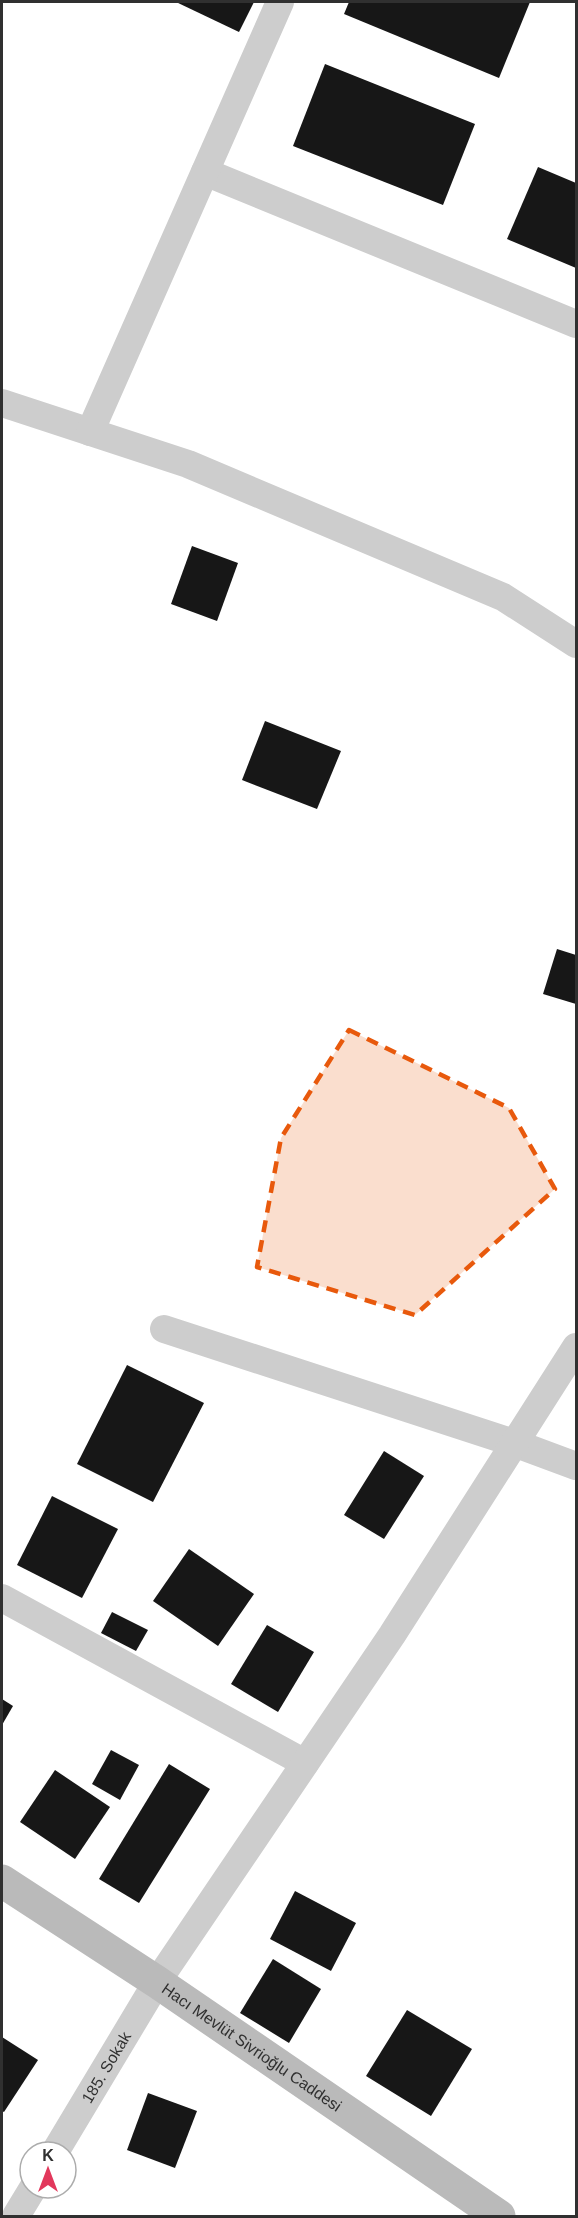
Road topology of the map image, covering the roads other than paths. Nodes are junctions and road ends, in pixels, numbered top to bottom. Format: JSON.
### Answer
{"nodes":[{"id":1,"x":280,"y":2,"type":"edge"},
{"id":2,"x":204,"y":172,"type":"junction"},
{"id":3,"x":576,"y":324,"type":"edge"},
{"id":4,"x":2,"y":403,"type":"edge"},
{"id":5,"x":90,"y":432,"type":"junction"},
{"id":6,"x":576,"y":644,"type":"edge"},
{"id":7,"x":165,"y":1329,"type":"dead end"},
{"id":8,"x":576,"y":1347,"type":"edge"},
{"id":9,"x":514,"y":1443,"type":"junction"},
{"id":10,"x":576,"y":1466,"type":"edge"},
{"id":11,"x":2,"y":1598,"type":"edge"},
{"id":12,"x":305,"y":1763,"type":"junction"},
{"id":13,"x":2,"y":1881,"type":"edge"},
{"id":14,"x":157,"y":1982,"type":"junction"},
{"id":15,"x":62,"y":2140,"type":"edge"},
{"id":16,"x":26,"y":2200,"type":"edge"},
{"id":17,"x":488,"y":2213,"type":"edge"},
{"id":18,"x":16,"y":2217,"type":"edge"}],
"edges":[{"from":1,"to":2,"type":"street"},
{"from":2,"to":3,"type":"street"},
{"from":2,"to":5,"type":"street"},
{"from":4,"to":5,"type":"street"},
{"from":5,"to":6,"type":"street"},
{"from":7,"to":9,"type":"street"},
{"from":8,"to":9,"type":"street","name":"185. Sokak"},
{"from":9,"to":10,"type":"street"},
{"from":9,"to":12,"type":"street","name":"185. Sokak"},
{"from":11,"to":12,"type":"street"},
{"from":12,"to":14,"type":"street","name":"185. Sokak"},
{"from":13,"to":14,"type":"street","name":"Hacı Mevlüt Sivrioğlu Caddesi"},
{"from":14,"to":15,"type":"street","name":"185. Sokak"},
{"from":14,"to":17,"type":"street","name":"Hacı Mevlüt Sivrioğlu Caddesi"},
{"from":16,"to":18,"type":"street"}]}
